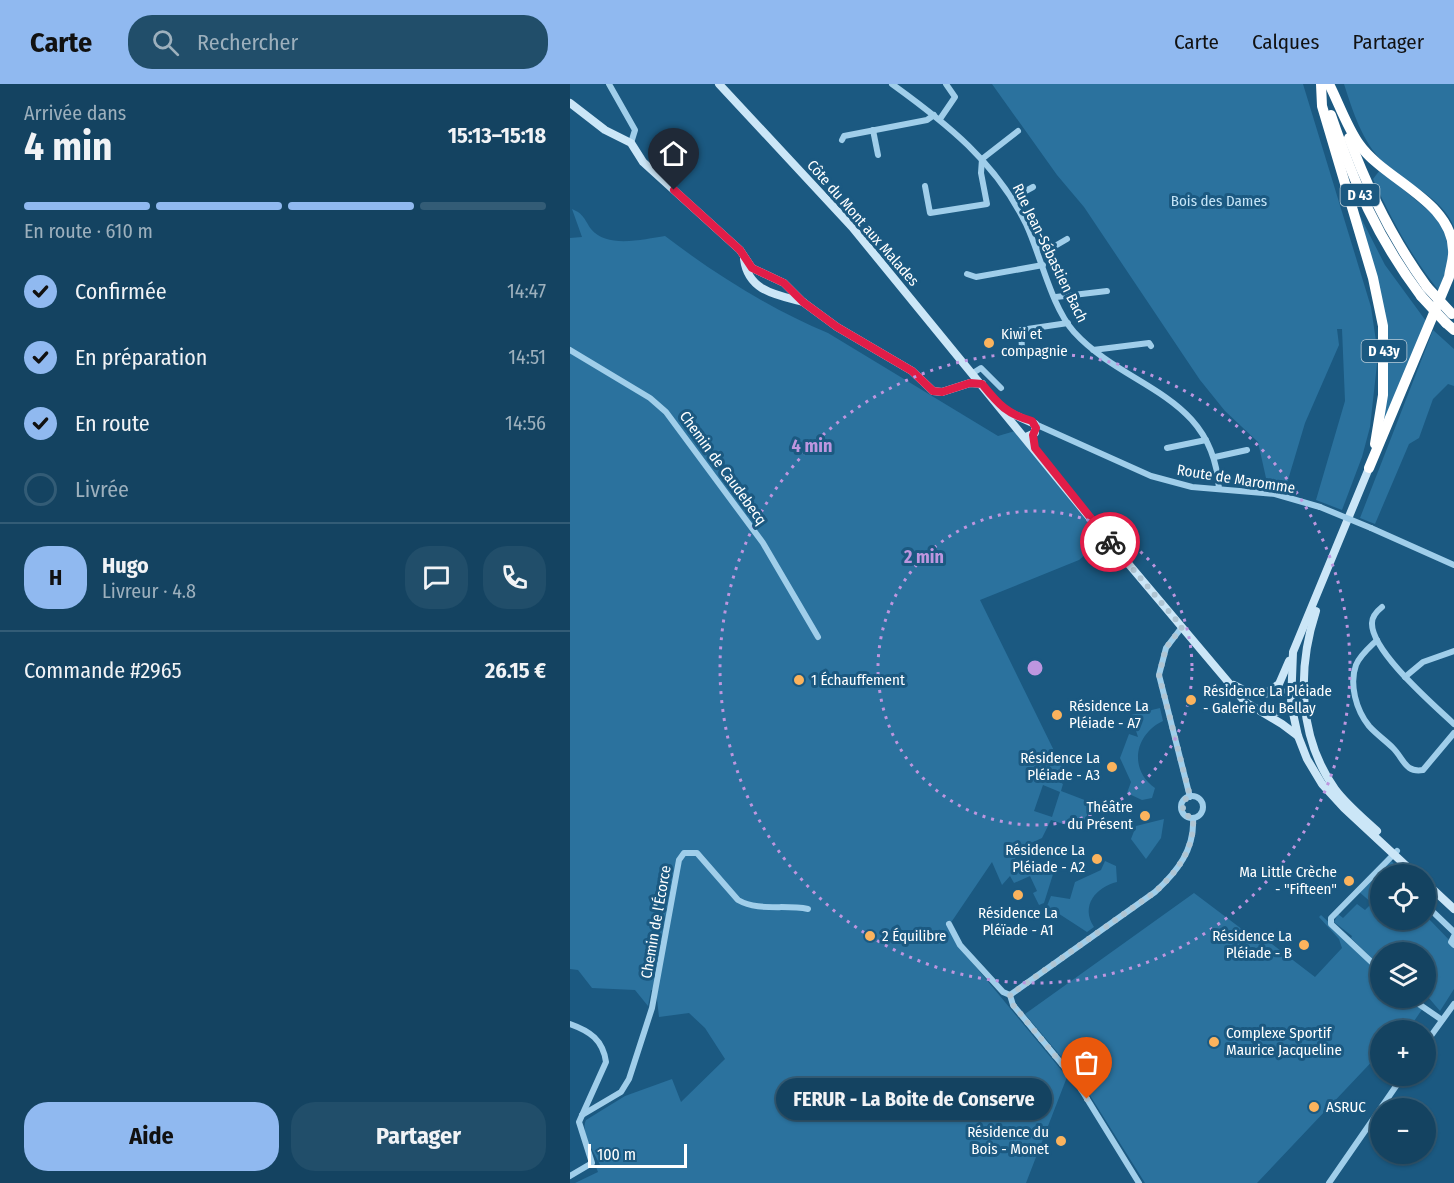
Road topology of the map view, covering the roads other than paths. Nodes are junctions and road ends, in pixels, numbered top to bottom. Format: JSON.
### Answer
{"nodes":[{"id":1,"x":609,"y":84,"type":"edge"},
{"id":2,"x":719,"y":84,"type":"edge"},
{"id":3,"x":892,"y":84,"type":"edge"},
{"id":4,"x":946,"y":84,"type":"edge"},
{"id":5,"x":1325,"y":85,"type":"edge"},
{"id":6,"x":963,"y":94,"type":"dead end"},
{"id":7,"x":955,"y":97,"type":"junction"},
{"id":8,"x":570,"y":103,"type":"edge"},
{"id":9,"x":937,"y":117,"type":"junction"},
{"id":10,"x":873,"y":130,"type":"junction"},
{"id":11,"x":1018,"y":131,"type":"dead end"},
{"id":12,"x":842,"y":140,"type":"dead end"},
{"id":13,"x":631,"y":142,"type":"junction"},
{"id":14,"x":878,"y":155,"type":"dead end"},
{"id":15,"x":982,"y":159,"type":"junction"},
{"id":16,"x":925,"y":186,"type":"dead end"},
{"id":17,"x":1033,"y":187,"type":"dead end"},
{"id":18,"x":1012,"y":198,"type":"junction"},
{"id":19,"x":1067,"y":239,"type":"dead end"},
{"id":20,"x":1037,"y":249,"type":"junction"},
{"id":21,"x":743,"y":254,"type":"junction"},
{"id":22,"x":1043,"y":265,"type":"junction"},
{"id":23,"x":968,"y":274,"type":"dead end"},
{"id":24,"x":787,"y":285,"type":"junction"},
{"id":25,"x":1107,"y":291,"type":"dead end"},
{"id":26,"x":1056,"y":297,"type":"junction"},
{"id":27,"x":783,"y":298,"type":"junction"},
{"id":28,"x":803,"y":302,"type":"junction"},
{"id":29,"x":1451,"y":321,"type":"edge"},
{"id":30,"x":1068,"y":323,"type":"junction"},
{"id":31,"x":1151,"y":346,"type":"dead end"},
{"id":32,"x":570,"y":350,"type":"edge"},
{"id":33,"x":1025,"y":350,"type":"dead end"},
{"id":34,"x":1093,"y":350,"type":"junction"},
{"id":35,"x":973,"y":373,"type":"junction"},
{"id":36,"x":982,"y":384,"type":"junction"},
{"id":37,"x":1001,"y":388,"type":"dead end"},
{"id":38,"x":1000,"y":406,"type":"junction"},
{"id":39,"x":1024,"y":421,"type":"junction"},
{"id":40,"x":1019,"y":430,"type":"junction"},
{"id":41,"x":1032,"y":432,"type":"junction"},
{"id":42,"x":1206,"y":440,"type":"junction"},
{"id":43,"x":1167,"y":448,"type":"dead end"},
{"id":44,"x":1247,"y":450,"type":"dead end"},
{"id":45,"x":1215,"y":457,"type":"junction"},
{"id":46,"x":1370,"y":468,"type":"junction"},
{"id":47,"x":1219,"y":489,"type":"junction"},
{"id":48,"x":1333,"y":560,"type":"junction"},
{"id":49,"x":1454,"y":565,"type":"edge"},
{"id":50,"x":1382,"y":607,"type":"dead end"},
{"id":51,"x":1182,"y":627,"type":"junction"},
{"id":52,"x":818,"y":637,"type":"dead end"},
{"id":53,"x":1377,"y":640,"type":"junction"},
{"id":54,"x":1454,"y":651,"type":"edge"},
{"id":55,"x":1293,"y":652,"type":"junction"},
{"id":56,"x":1405,"y":677,"type":"junction"},
{"id":57,"x":1230,"y":682,"type":"junction"},
{"id":58,"x":1303,"y":692,"type":"junction"},
{"id":59,"x":1290,"y":693,"type":"junction"},
{"id":60,"x":1263,"y":694,"type":"junction"},
{"id":61,"x":1305,"y":708,"type":"junction"},
{"id":62,"x":1292,"y":709,"type":"junction"},
{"id":63,"x":1261,"y":712,"type":"junction"},
{"id":64,"x":1454,"y":724,"type":"edge"},
{"id":65,"x":1454,"y":733,"type":"edge"},
{"id":66,"x":1298,"y":736,"type":"junction"},
{"id":67,"x":1190,"y":796,"type":"junction"},
{"id":68,"x":1193,"y":818,"type":"junction"},
{"id":69,"x":1394,"y":854,"type":"junction"},
{"id":70,"x":1386,"y":864,"type":"edge"},
{"id":71,"x":1404,"y":864,"type":"edge"},
{"id":72,"x":1408,"y":864,"type":"edge"},
{"id":73,"x":1370,"y":882,"type":"edge"},
{"id":74,"x":1436,"y":892,"type":"edge"},
{"id":75,"x":808,"y":909,"type":"dead end"},
{"id":76,"x":1454,"y":909,"type":"edge"},
{"id":77,"x":1436,"y":915,"type":"edge"},
{"id":78,"x":949,"y":924,"type":"dead end"},
{"id":79,"x":1454,"y":932,"type":"edge"},
{"id":80,"x":1454,"y":936,"type":"edge"},
{"id":81,"x":1454,"y":945,"type":"edge"},
{"id":82,"x":1370,"y":960,"type":"edge"},
{"id":83,"x":1010,"y":995,"type":"junction"},
{"id":84,"x":1454,"y":1004,"type":"edge"},
{"id":85,"x":1425,"y":1008,"type":"edge"},
{"id":86,"x":1442,"y":1020,"type":"junction"},
{"id":87,"x":570,"y":1024,"type":"edge"},
{"id":88,"x":1436,"y":1028,"type":"edge"},
{"id":89,"x":1396,"y":1086,"type":"edge"},
{"id":90,"x":582,"y":1115,"type":"junction"},
{"id":91,"x":570,"y":1176,"type":"edge"},
{"id":92,"x":1139,"y":1183,"type":"edge"},
{"id":93,"x":1329,"y":1183,"type":"edge"}],
"edges":[{"from":1,"to":13,"type":"street"},
{"from":2,"to":35,"type":"street","name":"Côte du Mont aux Malades"},
{"from":3,"to":9,"type":"street","name":"Rue Jean-Sébastien Bach"},
{"from":4,"to":7,"type":"street"},
{"from":5,"to":29,"type":"highway","number":"D 43","bridge":true},
{"from":5,"to":46,"type":"highway","number":"D 43y"},
{"from":5,"to":46,"type":"highway"},
{"from":6,"to":7,"type":"street"},
{"from":7,"to":9,"type":"street"},
{"from":8,"to":13,"type":"street"},
{"from":9,"to":10,"type":"street"},
{"from":9,"to":15,"type":"street","name":"Rue Jean-Sébastien Bach"},
{"from":10,"to":12,"type":"street"},
{"from":10,"to":14,"type":"street"},
{"from":11,"to":15,"type":"street"},
{"from":13,"to":21,"type":"street"},
{"from":15,"to":16,"type":"street"},
{"from":15,"to":18,"type":"street","name":"Rue Jean-Sébastien Bach"},
{"from":17,"to":18,"type":"street"},
{"from":18,"to":20,"type":"street","name":"Rue Jean-Sébastien Bach"},
{"from":19,"to":20,"type":"street"},
{"from":20,"to":22,"type":"street","name":"Rue Jean-Sébastien Bach"},
{"from":21,"to":24,"type":"street"},
{"from":21,"to":27,"type":"street"},
{"from":22,"to":23,"type":"street"},
{"from":22,"to":26,"type":"street","name":"Rue Jean-Sébastien Bach"},
{"from":24,"to":27,"type":"street"},
{"from":24,"to":28,"type":"street"},
{"from":25,"to":26,"type":"street"},
{"from":26,"to":30,"type":"street","name":"Rue Jean-Sébastien Bach"},
{"from":27,"to":28,"type":"street"},
{"from":28,"to":36,"type":"street"},
{"from":30,"to":33,"type":"street"},
{"from":30,"to":34,"type":"street","name":"Rue Jean-Sébastien Bach"},
{"from":31,"to":34,"type":"street"},
{"from":32,"to":52,"type":"street","name":"Chemin de Caudebecq"},
{"from":34,"to":42,"type":"street","name":"Rue Jean-Sébastien Bach"},
{"from":35,"to":36,"type":"street","name":"Côte du Mont aux Malades"},
{"from":35,"to":37,"type":"street"},
{"from":36,"to":38,"type":"street","name":"Côte du Mont aux Malades"},
{"from":38,"to":39,"type":"street"},
{"from":38,"to":40,"type":"street","name":"Côte du Mont aux Malades"},
{"from":39,"to":40,"type":"street"},
{"from":39,"to":41,"type":"street"},
{"from":40,"to":41,"type":"street","name":"Côte du Mont aux Malades"},
{"from":41,"to":47,"type":"street","name":"Route de Maromme"},
{"from":41,"to":51,"type":"street"},
{"from":42,"to":43,"type":"street"},
{"from":42,"to":45,"type":"street","name":"Rue Jean-Sébastien Bach"},
{"from":44,"to":45,"type":"street"},
{"from":45,"to":47,"type":"street","name":"Rue Jean-Sébastien Bach"},
{"from":46,"to":48,"type":"street","number":"D 43y"},
{"from":47,"to":49,"type":"street","name":"Route de Maromme","bridge":true},
{"from":48,"to":55,"type":"street","number":"D 43y"},
{"from":48,"to":58,"type":"street"},
{"from":50,"to":53,"type":"street"},
{"from":51,"to":57,"type":"street"},
{"from":51,"to":67,"type":"street"},
{"from":53,"to":56,"type":"street"},
{"from":53,"to":65,"type":"street"},
{"from":54,"to":56,"type":"street"},
{"from":55,"to":59,"type":"street","number":"D 43y"},
{"from":55,"to":60,"type":"street"},
{"from":56,"to":64,"type":"street"},
{"from":57,"to":60,"type":"street"},
{"from":57,"to":63,"type":"street"},
{"from":58,"to":59,"type":"street"},
{"from":58,"to":61,"type":"street"},
{"from":59,"to":60,"type":"street"},
{"from":59,"to":62,"type":"street","number":"D 43y"},
{"from":61,"to":62,"type":"street"},
{"from":61,"to":69,"type":"street"},
{"from":62,"to":63,"type":"street"},
{"from":62,"to":66,"type":"street","number":"D 43y"},
{"from":63,"to":66,"type":"street"},
{"from":66,"to":69,"type":"street","number":"D 43y"},
{"from":67,"to":68,"type":"street"},
{"from":67,"to":68,"type":"street"},
{"from":68,"to":83,"type":"street"},
{"from":69,"to":70,"type":"street"},
{"from":69,"to":71,"type":"street"},
{"from":69,"to":72,"type":"street"},
{"from":73,"to":82,"type":"street"},
{"from":74,"to":76,"type":"street"},
{"from":75,"to":90,"type":"street","name":"Chemin de l'Écorce"},
{"from":77,"to":79,"type":"street"},
{"from":78,"to":83,"type":"street"},
{"from":80,"to":81,"type":"street"},
{"from":83,"to":92,"type":"street"},
{"from":84,"to":86,"type":"street"},
{"from":85,"to":86,"type":"street"},
{"from":86,"to":88,"type":"street"},
{"from":87,"to":90,"type":"street"},
{"from":89,"to":93,"type":"street"},
{"from":90,"to":91,"type":"street"}]}
